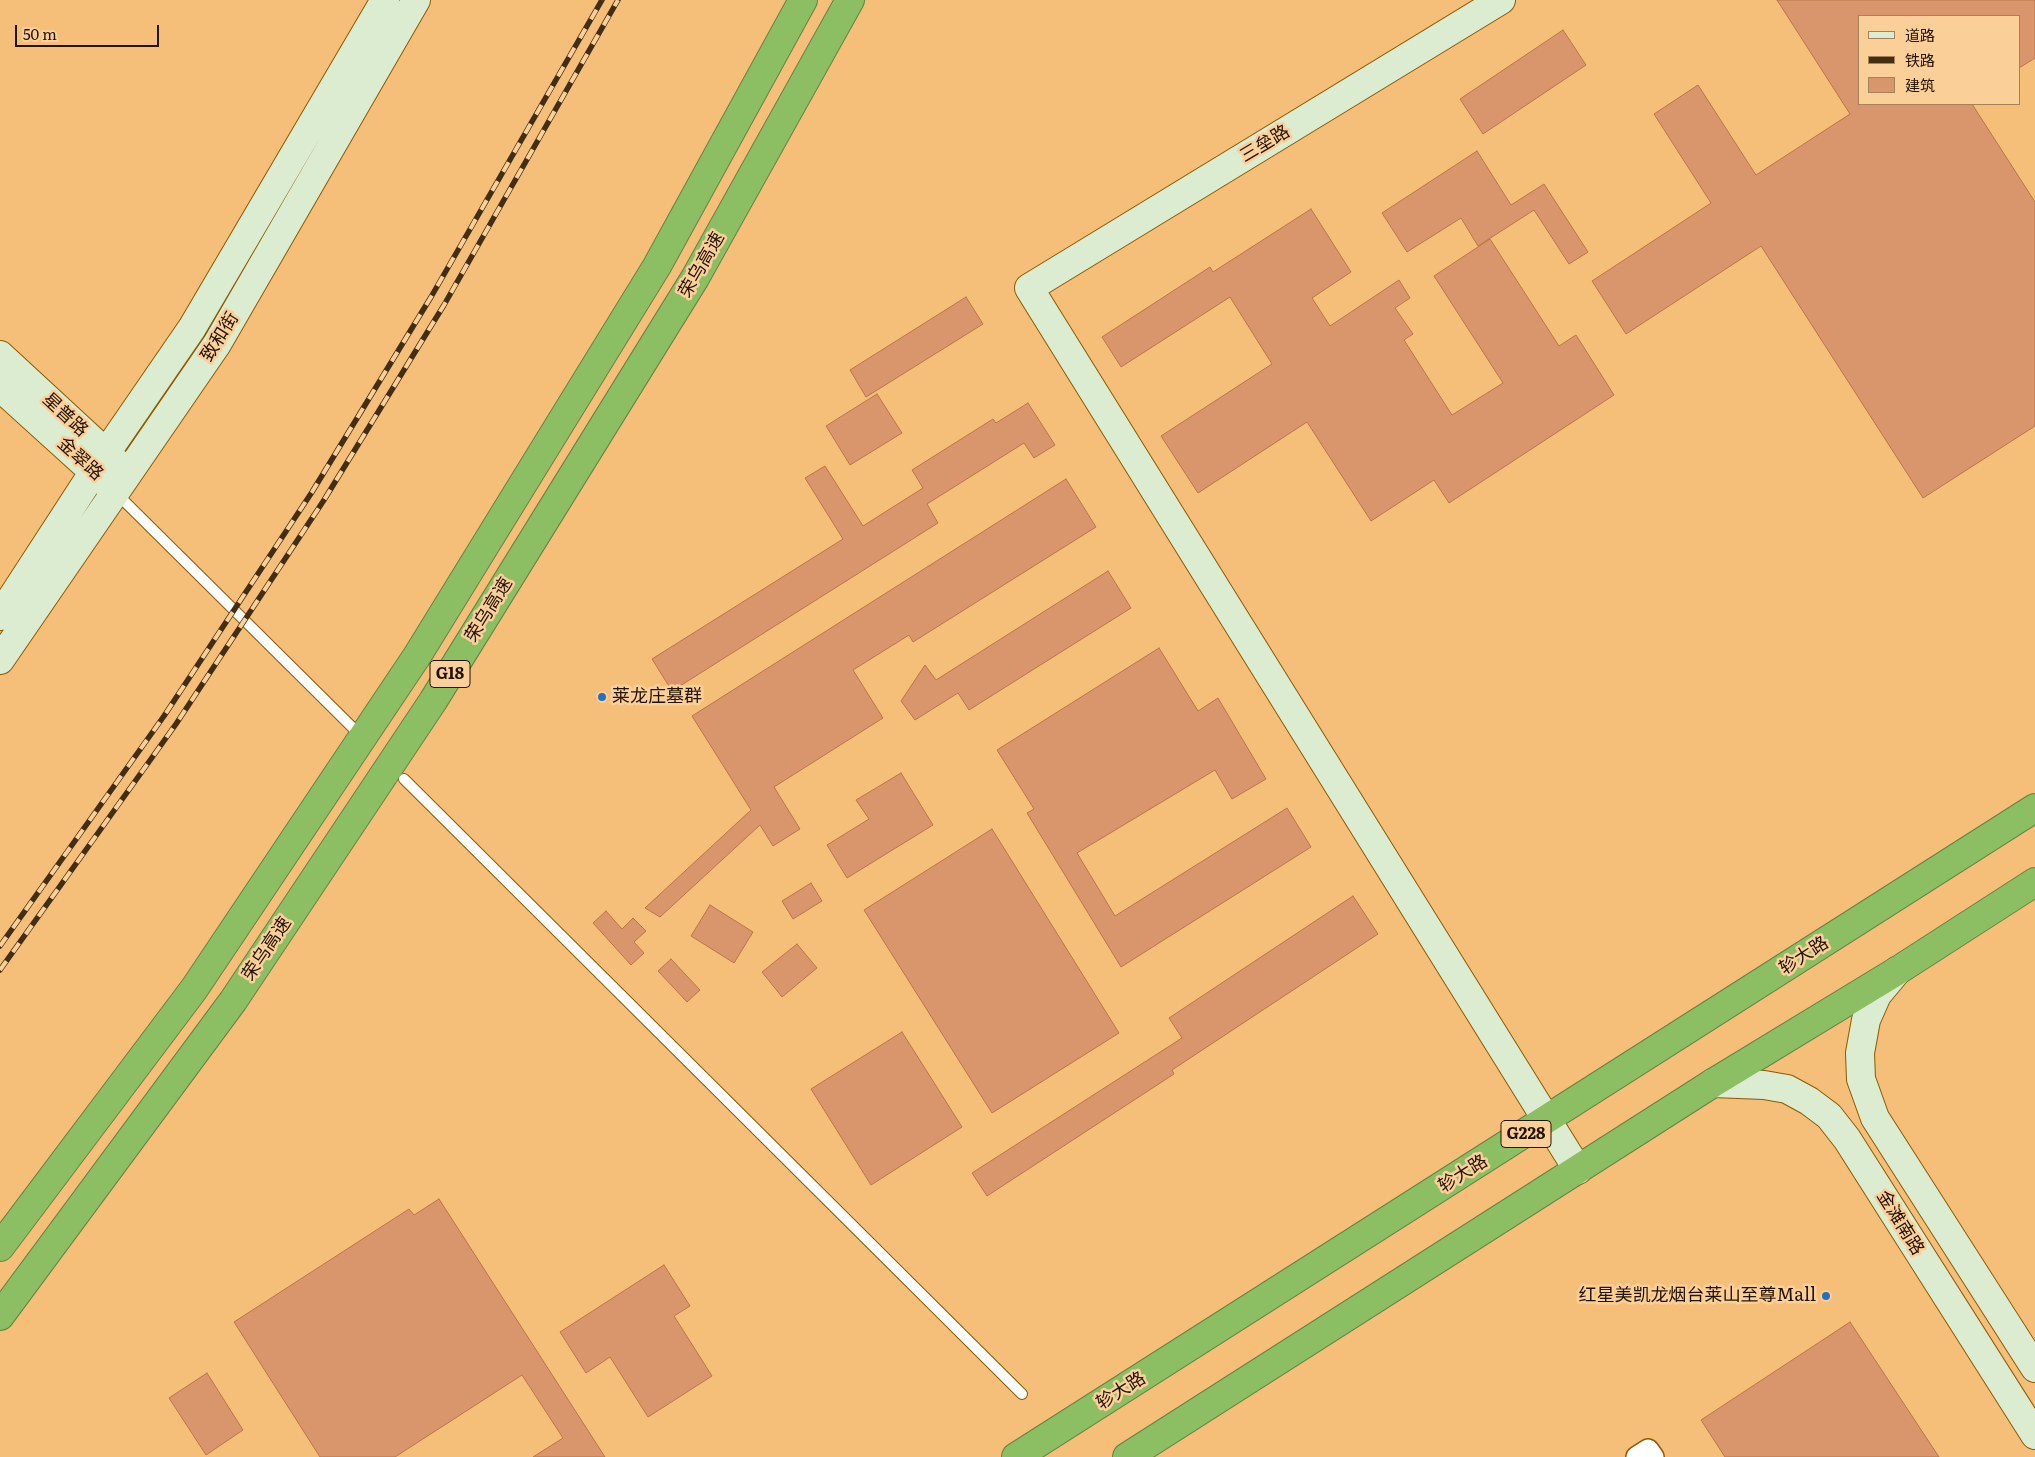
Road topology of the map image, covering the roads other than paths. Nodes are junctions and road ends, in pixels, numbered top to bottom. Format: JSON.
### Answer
{"nodes":[{"id":1,"x":386,"y":0,"type":"edge"},
{"id":2,"x":416,"y":0,"type":"edge"},
{"id":3,"x":803,"y":0,"type":"edge"},
{"id":4,"x":850,"y":0,"type":"edge"},
{"id":5,"x":1501,"y":0,"type":"edge"},
{"id":6,"x":0,"y":355,"type":"edge"},
{"id":7,"x":0,"y":387,"type":"edge"},
{"id":8,"x":100,"y":462,"type":"junction"},
{"id":9,"x":122,"y":483,"type":"junction"},
{"id":10,"x":0,"y":616,"type":"edge"},
{"id":11,"x":0,"y":660,"type":"edge"},
{"id":12,"x":354,"y":729,"type":"dead end"},
{"id":13,"x":404,"y":779,"type":"dead end"},
{"id":14,"x":2035,"y":808,"type":"edge"},
{"id":15,"x":2035,"y":882,"type":"edge"},
{"id":16,"x":1897,"y":971,"type":"junction"},
{"id":17,"x":1714,"y":1083,"type":"junction"},
{"id":18,"x":1548,"y":1120,"type":"junction"},
{"id":19,"x":1578,"y":1170,"type":"junction"},
{"id":20,"x":0,"y":1247,"type":"edge"},
{"id":21,"x":0,"y":1316,"type":"edge"},
{"id":22,"x":2035,"y":1368,"type":"edge"},
{"id":23,"x":1022,"y":1394,"type":"dead end"},
{"id":24,"x":2035,"y":1435,"type":"edge"},
{"id":25,"x":1016,"y":1457,"type":"edge"},
{"id":26,"x":1127,"y":1457,"type":"edge"},
{"id":27,"x":1637,"y":1457,"type":"edge"},
{"id":28,"x":1653,"y":1457,"type":"edge"}],
"edges":[{"from":1,"to":8,"type":"street","name":"致和街"},
{"from":2,"to":9,"type":"street","name":"致和街"},
{"from":3,"to":20,"type":"highway","name":"荣乌高速","number":"G18"},
{"from":4,"to":21,"type":"highway","name":"荣乌高速","number":"G18"},
{"from":5,"to":18,"type":"street","name":"三垒路"},
{"from":6,"to":8,"type":"street","name":"星普路"},
{"from":7,"to":8,"type":"street","name":"金翠路"},
{"from":8,"to":9,"type":"street","name":"金翠路"},
{"from":8,"to":10,"type":"street","name":"致和街"},
{"from":9,"to":11,"type":"street","name":"致和街"},
{"from":9,"to":12,"type":"lane"},
{"from":13,"to":23,"type":"lane"},
{"from":14,"to":18,"type":"highway","name":"轸大路","number":"G228"},
{"from":15,"to":16,"type":"highway"},
{"from":16,"to":17,"type":"highway"},
{"from":16,"to":22,"type":"street","name":"金滩南路"},
{"from":17,"to":19,"type":"highway"},
{"from":17,"to":24,"type":"street","name":"金滩南路"},
{"from":18,"to":19,"type":"street"},
{"from":18,"to":25,"type":"highway","name":"轸大路","number":"G228"},
{"from":19,"to":26,"type":"highway"},
{"from":27,"to":28,"type":"street"}]}
